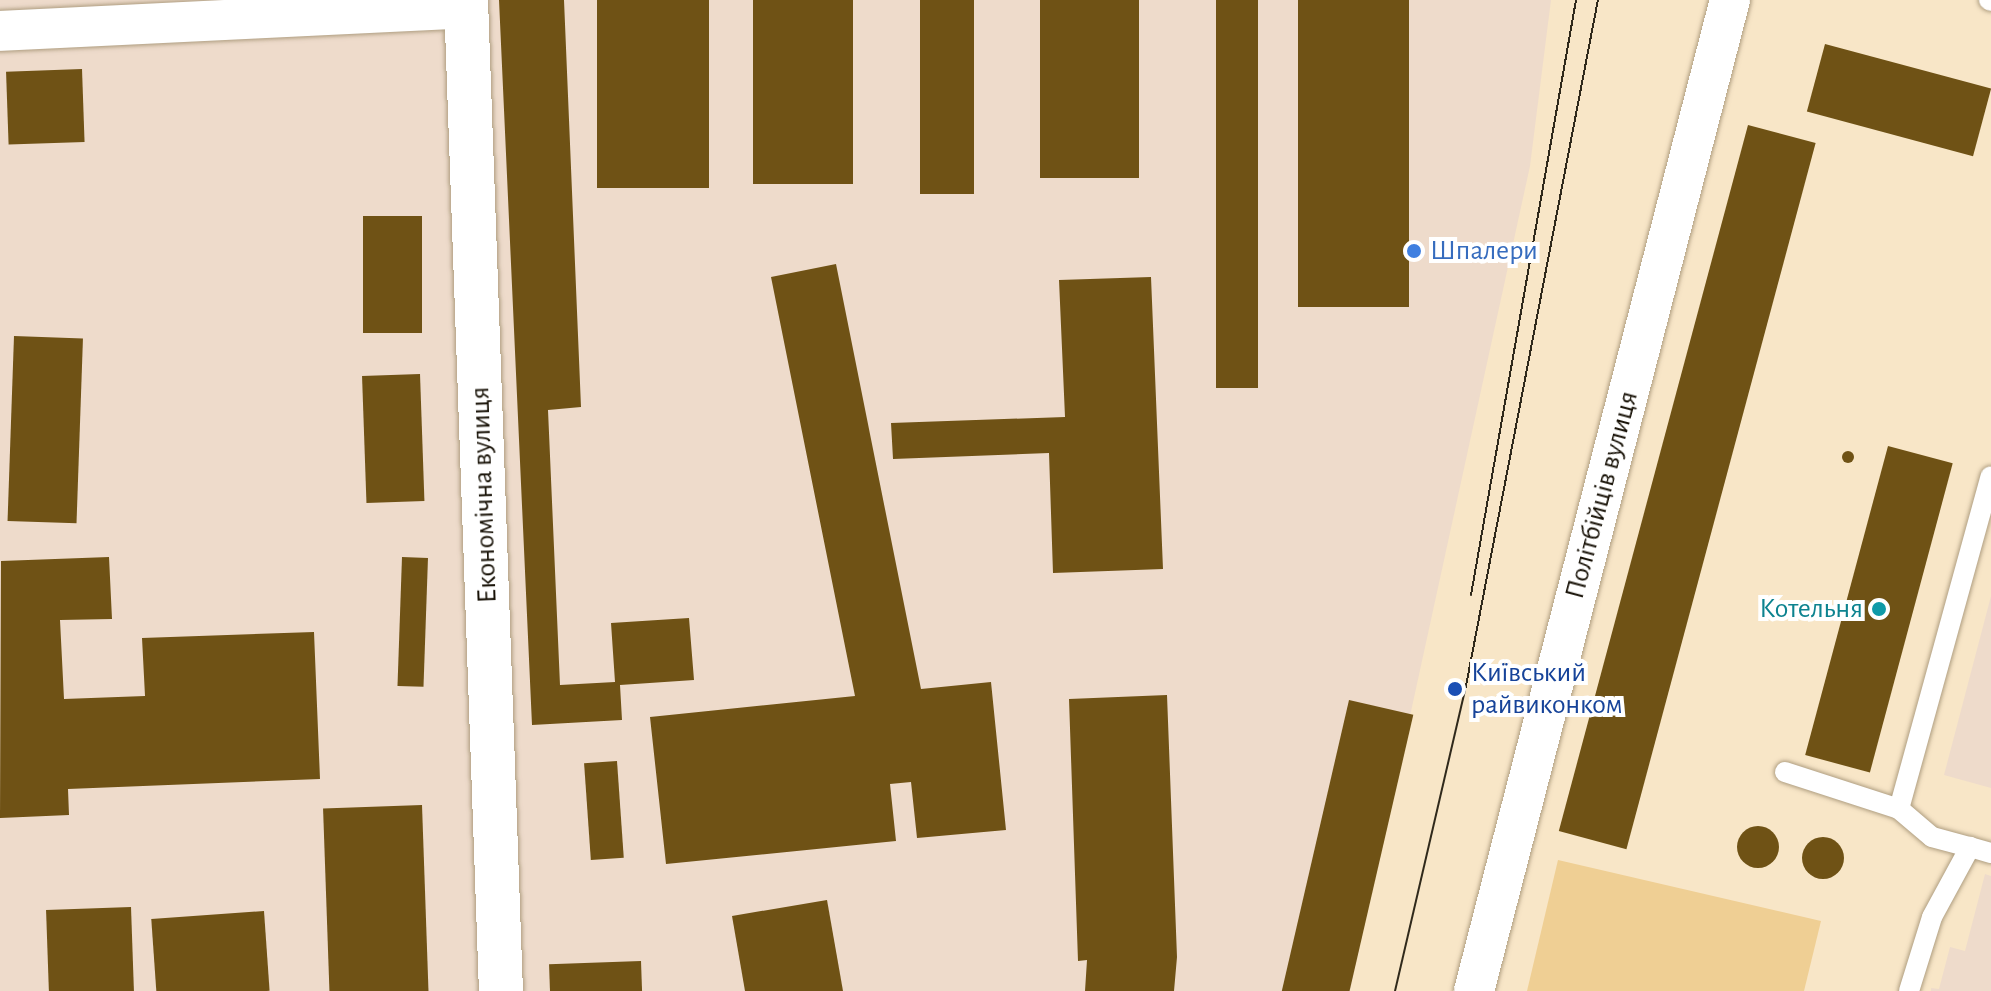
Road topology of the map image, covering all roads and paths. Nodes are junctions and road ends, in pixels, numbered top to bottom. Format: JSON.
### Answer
{"nodes":[{"id":1,"x":1730,"y":0,"type":"edge"},
{"id":2,"x":466,"y":4,"type":"edge"},
{"id":3,"x":0,"y":31,"type":"edge"},
{"id":4,"x":1991,"y":476,"type":"edge"},
{"id":5,"x":1785,"y":772,"type":"dead end"},
{"id":6,"x":1899,"y":809,"type":"junction"},
{"id":7,"x":1970,"y":847,"type":"junction"},
{"id":8,"x":1991,"y":853,"type":"edge"},
{"id":9,"x":501,"y":991,"type":"edge"},
{"id":10,"x":1474,"y":991,"type":"edge"},
{"id":11,"x":1909,"y":991,"type":"edge"}],
"edges":[{"from":1,"to":10,"type":"street","name":"Політбійців вулиця"},
{"from":2,"to":3,"type":"street"},
{"from":2,"to":9,"type":"street","name":"Економічна вулиця"},
{"from":4,"to":6,"type":"lane"},
{"from":5,"to":6,"type":"lane"},
{"from":6,"to":7,"type":"lane"},
{"from":7,"to":8,"type":"lane"},
{"from":7,"to":11,"type":"lane"}]}
